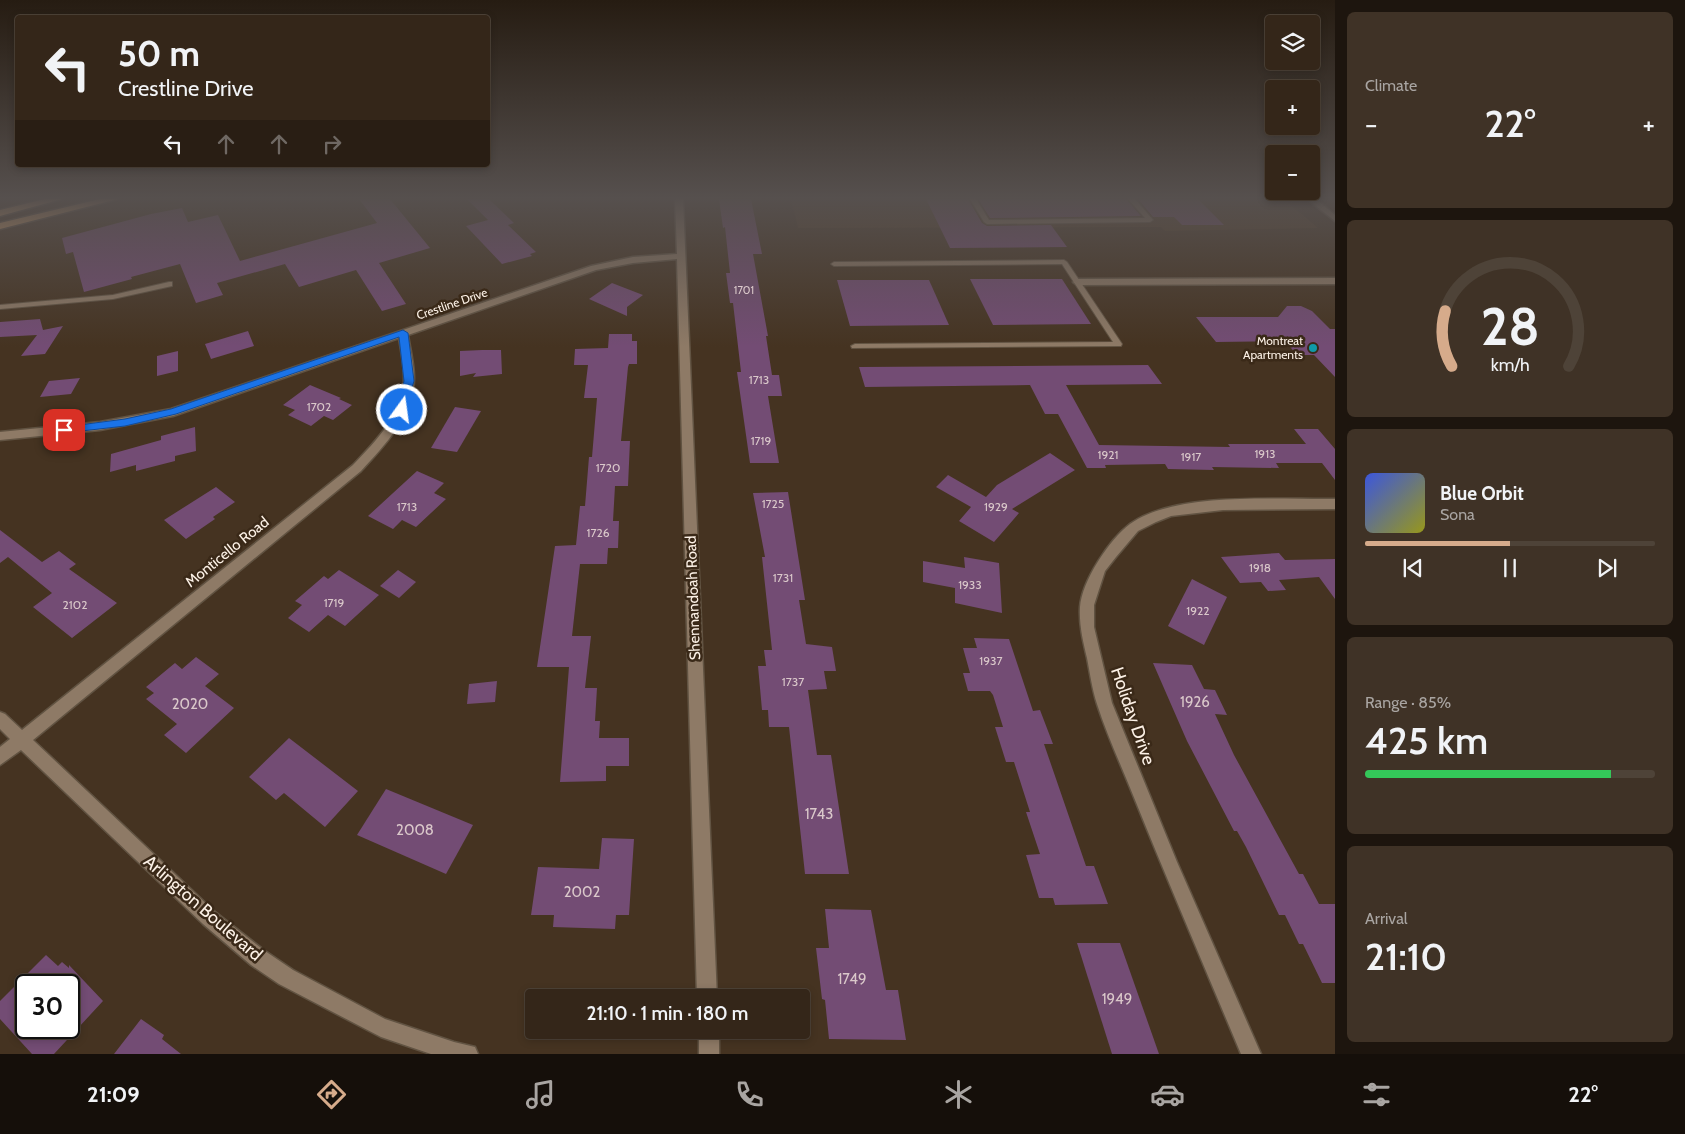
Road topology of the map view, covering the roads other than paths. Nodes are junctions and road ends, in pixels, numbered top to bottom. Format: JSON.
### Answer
{"nodes":[{"id":1,"x":680,"y":248,"type":"edge"},
{"id":2,"x":680,"y":256,"type":"junction"},
{"id":3,"x":834,"y":264,"type":"dead end"},
{"id":4,"x":1335,"y":281,"type":"edge"},
{"id":5,"x":1077,"y":282,"type":"junction"},
{"id":6,"x":169,"y":284,"type":"dead end"},
{"id":7,"x":0,"y":307,"type":"edge"},
{"id":8,"x":403,"y":333,"type":"junction"},
{"id":9,"x":855,"y":346,"type":"dead end"},
{"id":10,"x":0,"y":436,"type":"edge"},
{"id":11,"x":1335,"y":504,"type":"edge"},
{"id":12,"x":0,"y":719,"type":"edge"},
{"id":13,"x":22,"y":740,"type":"junction"},
{"id":14,"x":0,"y":757,"type":"edge"},
{"id":15,"x":707,"y":989,"type":"edge"},
{"id":16,"x":708,"y":1039,"type":"edge"},
{"id":17,"x":468,"y":1054,"type":"edge"},
{"id":18,"x":709,"y":1054,"type":"edge"},
{"id":19,"x":1252,"y":1054,"type":"edge"}],
"edges":[{"from":1,"to":2,"type":"street","name":"Shennandoah Road"},
{"from":2,"to":8,"type":"street","name":"Crestline Drive"},
{"from":2,"to":15,"type":"street","name":"Shennandoah Road"},
{"from":3,"to":5,"type":"lane"},
{"from":4,"to":5,"type":"street"},
{"from":5,"to":9,"type":"lane"},
{"from":6,"to":7,"type":"lane"},
{"from":8,"to":10,"type":"street","name":"Crestline Drive"},
{"from":8,"to":13,"type":"street","name":"Monticello Road"},
{"from":11,"to":19,"type":"street","name":"Holiday Drive"},
{"from":12,"to":13,"type":"street","name":"Arlington Boulevard"},
{"from":13,"to":14,"type":"street","name":"Monticello Road"},
{"from":13,"to":17,"type":"street","name":"Arlington Boulevard"},
{"from":16,"to":18,"type":"street"}]}
